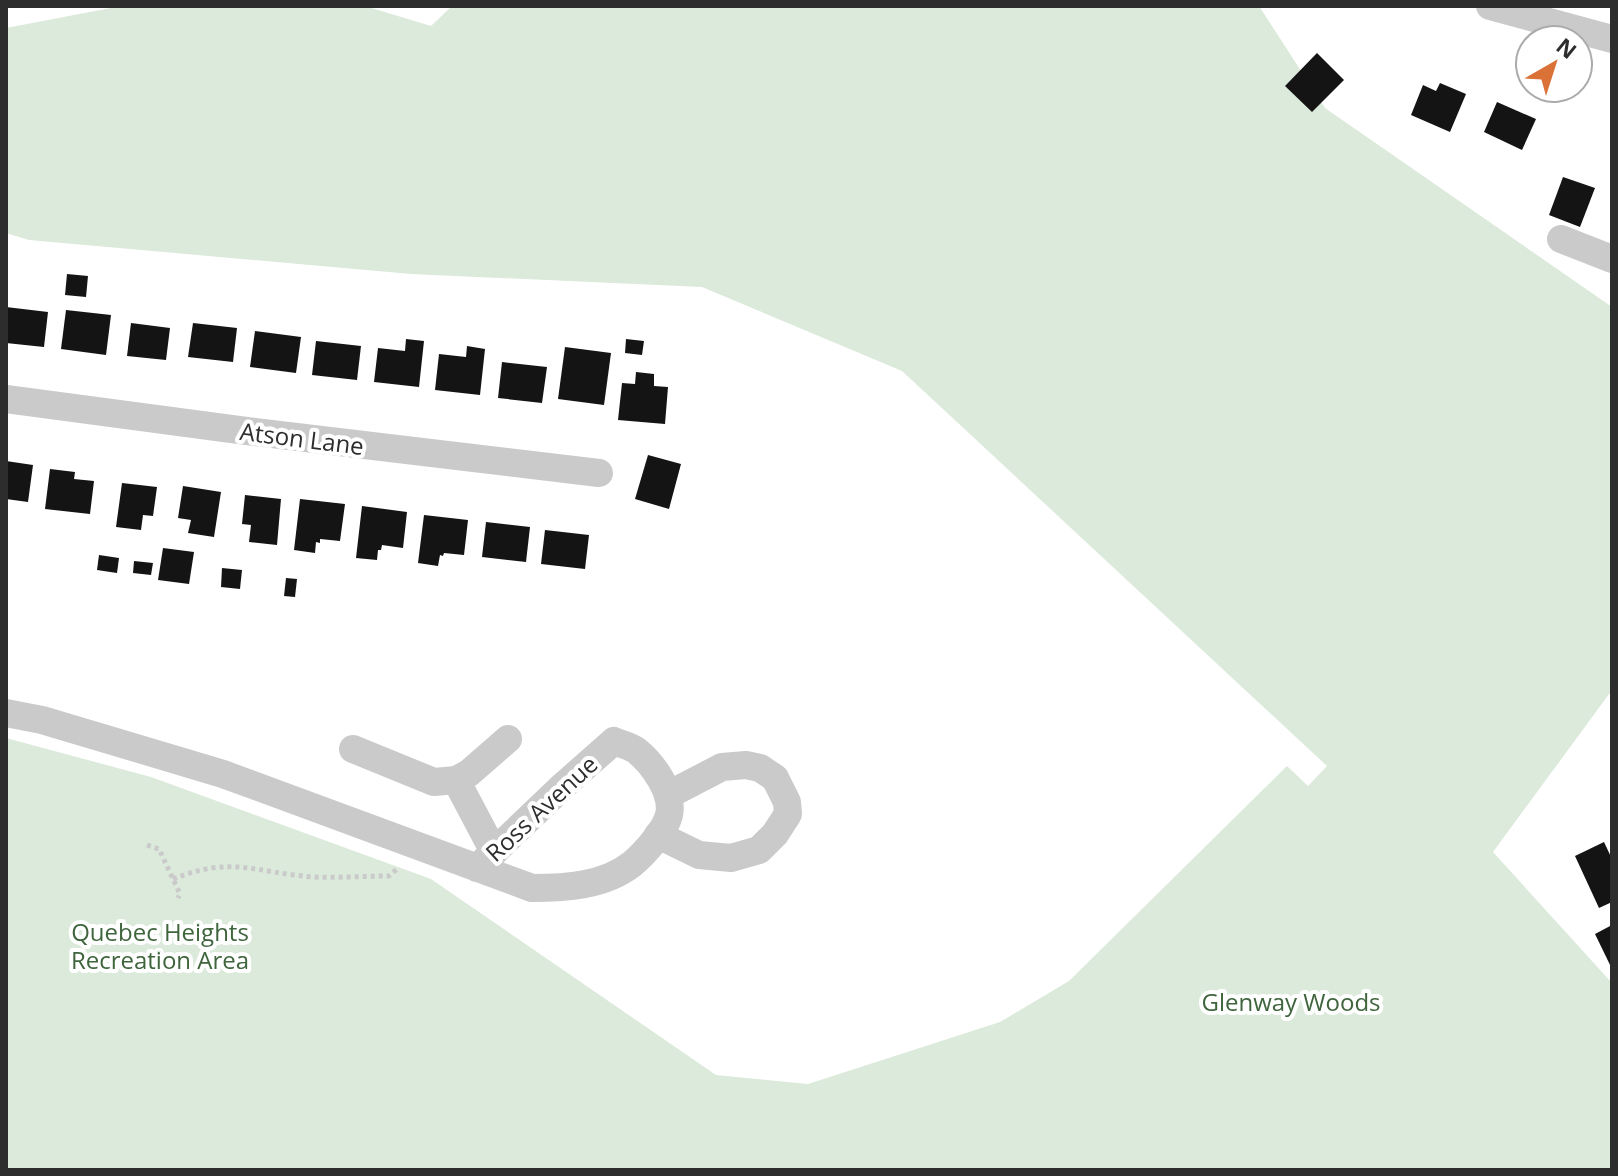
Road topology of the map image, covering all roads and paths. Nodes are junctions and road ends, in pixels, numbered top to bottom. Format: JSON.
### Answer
{"nodes":[{"id":1,"x":1490,"y":6,"type":"edge"},
{"id":2,"x":1612,"y":39,"type":"edge"},
{"id":3,"x":1561,"y":239,"type":"dead end"},
{"id":4,"x":1612,"y":259,"type":"edge"},
{"id":5,"x":6,"y":399,"type":"edge"},
{"id":6,"x":599,"y":473,"type":"dead end"},
{"id":7,"x":6,"y":713,"type":"edge"},
{"id":8,"x":508,"y":739,"type":"dead end"},
{"id":9,"x":353,"y":749,"type":"dead end"},
{"id":10,"x":456,"y":780,"type":"junction"},
{"id":11,"x":668,"y":795,"type":"junction"},
{"id":12,"x":658,"y":835,"type":"junction"},
{"id":13,"x":147,"y":845,"type":"dead end"},
{"id":14,"x":486,"y":860,"type":"junction"},
{"id":15,"x":402,"y":862,"type":"dead end"},
{"id":16,"x":173,"y":879,"type":"junction"},
{"id":17,"x":178,"y":898,"type":"dead end"}],
"edges":[{"from":1,"to":2,"type":"street"},
{"from":3,"to":4,"type":"street"},
{"from":5,"to":6,"type":"street","name":"Atson Lane"},
{"from":7,"to":14,"type":"street","name":"Ross Avenue"},
{"from":8,"to":10,"type":"street"},
{"from":9,"to":10,"type":"street"},
{"from":10,"to":14,"type":"street"},
{"from":11,"to":12,"type":"street","name":"Ross Avenue"},
{"from":11,"to":12,"type":"street"},
{"from":11,"to":14,"type":"street","name":"Ross Avenue"},
{"from":12,"to":14,"type":"street","name":"Ross Avenue"},
{"from":13,"to":16,"type":"path"},
{"from":15,"to":16,"type":"path"},
{"from":16,"to":17,"type":"path"}]}
